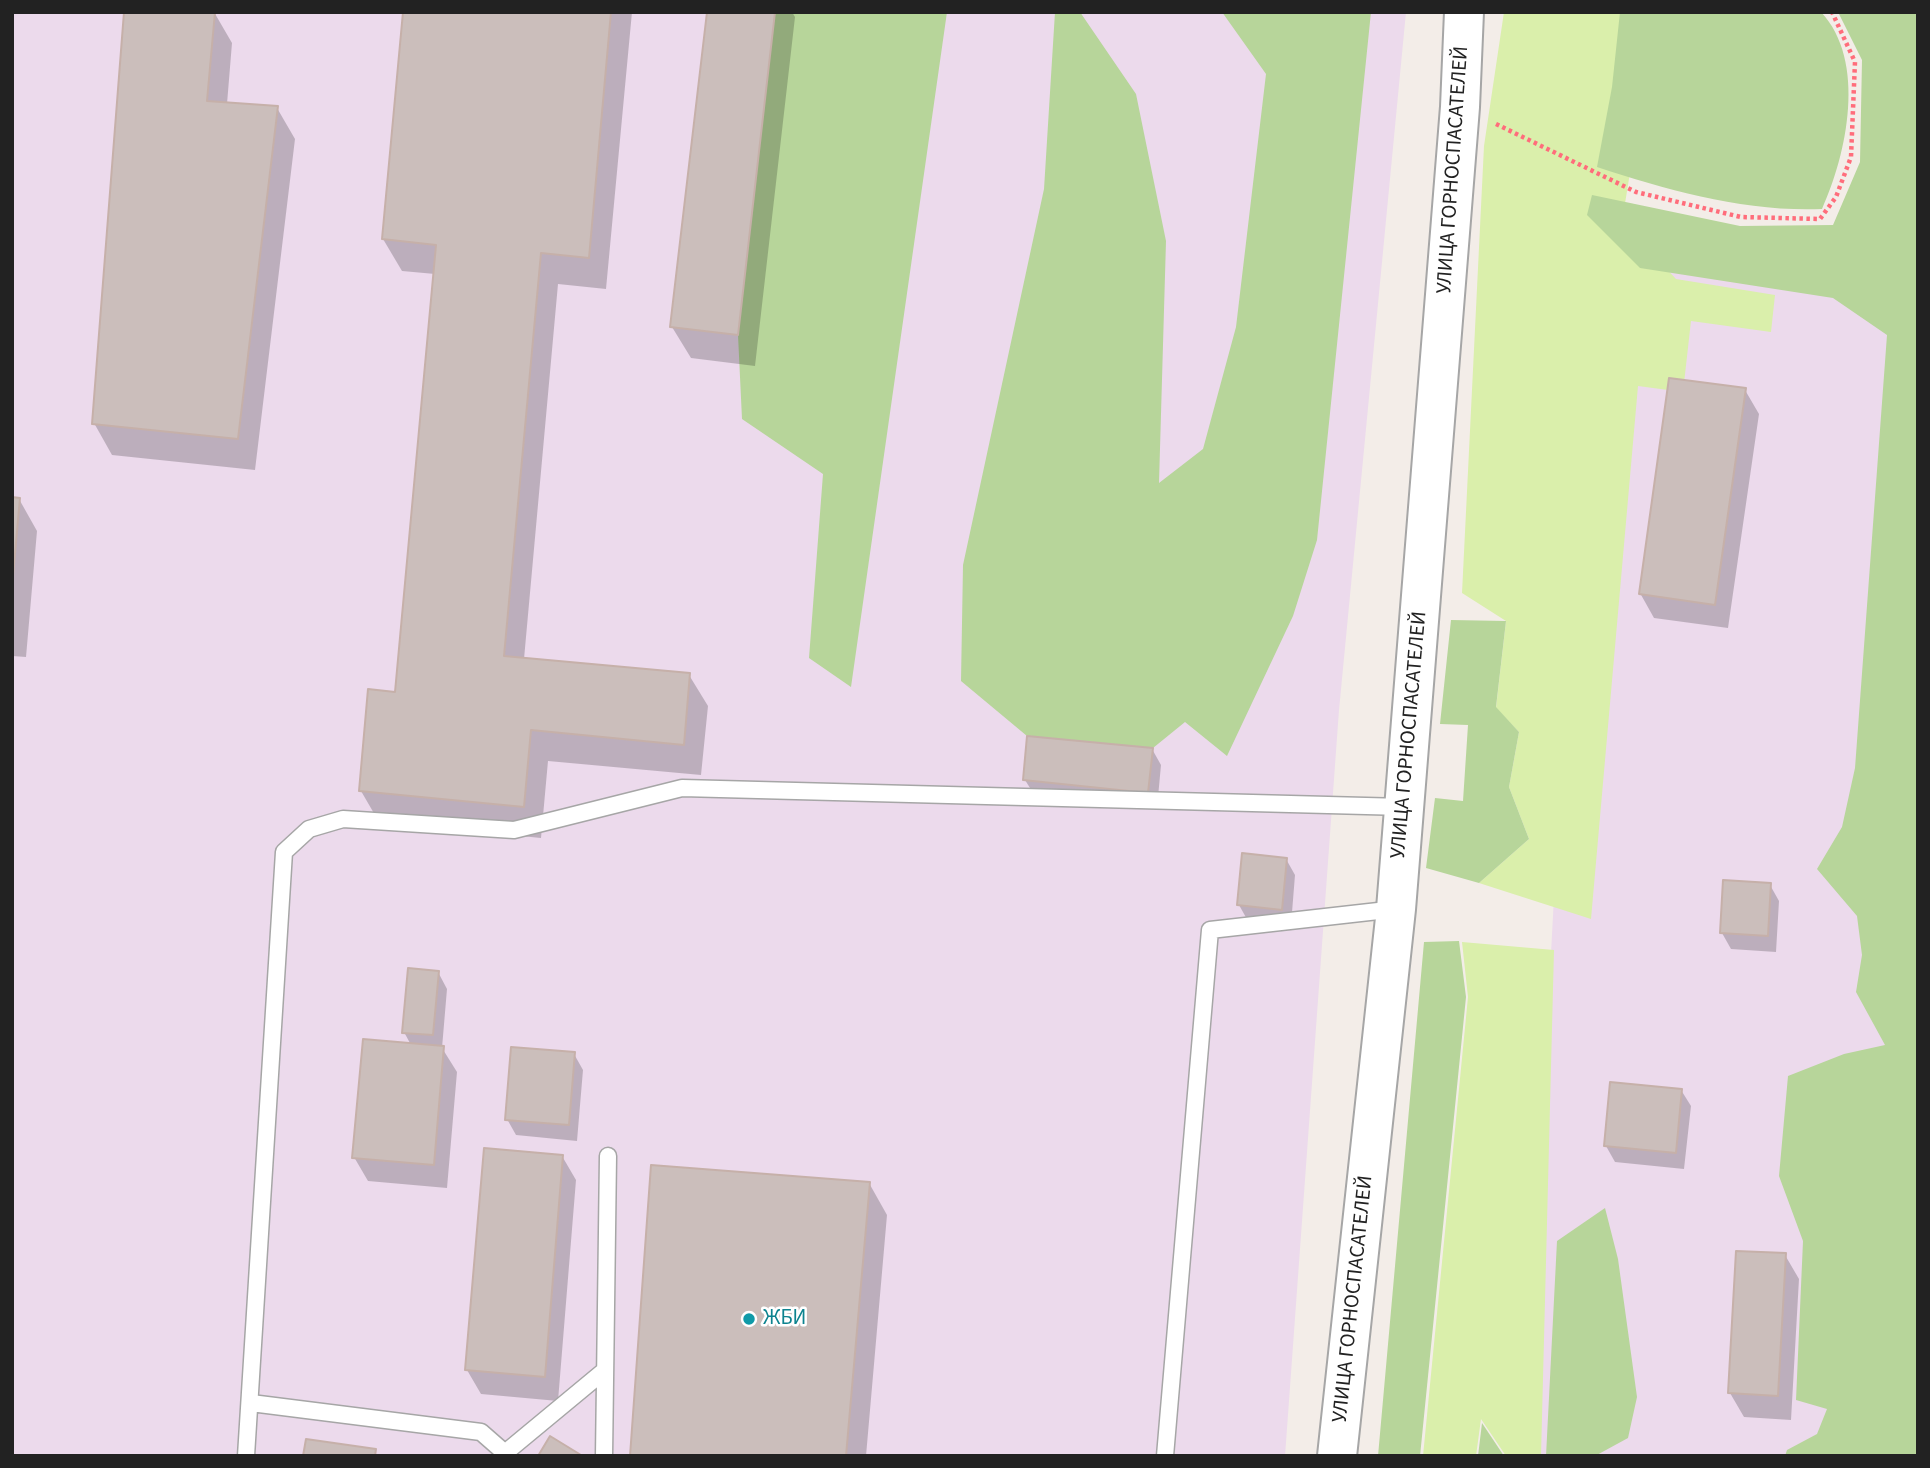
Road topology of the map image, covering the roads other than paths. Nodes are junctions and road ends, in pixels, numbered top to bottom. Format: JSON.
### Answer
{"nodes":[{"id":1,"x":1464,"y":12,"type":"edge"},
{"id":2,"x":1404,"y":807,"type":"junction"},
{"id":3,"x":1396,"y":909,"type":"junction"},
{"id":4,"x":608,"y":1156,"type":"dead end"},
{"id":5,"x":604,"y":1371,"type":"junction"},
{"id":6,"x":251,"y":1403,"type":"junction"},
{"id":7,"x":504,"y":1454,"type":"edge"},
{"id":8,"x":246,"y":1456,"type":"edge"},
{"id":9,"x":604,"y":1456,"type":"edge"},
{"id":10,"x":1165,"y":1456,"type":"edge"},
{"id":11,"x":1337,"y":1456,"type":"edge"}],
"edges":[{"from":1,"to":2,"type":"street","name":"УЛИЦА ГОРНОСПАСАТЕЛЕЙ"},
{"from":2,"to":3,"type":"street","name":"УЛИЦА ГОРНОСПАСАТЕЛЕЙ"},
{"from":2,"to":6,"type":"lane"},
{"from":3,"to":10,"type":"lane"},
{"from":3,"to":11,"type":"street","name":"УЛИЦА ГОРНОСПАСАТЕЛЕЙ"},
{"from":4,"to":5,"type":"lane"},
{"from":5,"to":7,"type":"lane"},
{"from":5,"to":9,"type":"lane"},
{"from":6,"to":7,"type":"lane"},
{"from":6,"to":8,"type":"lane"}]}
